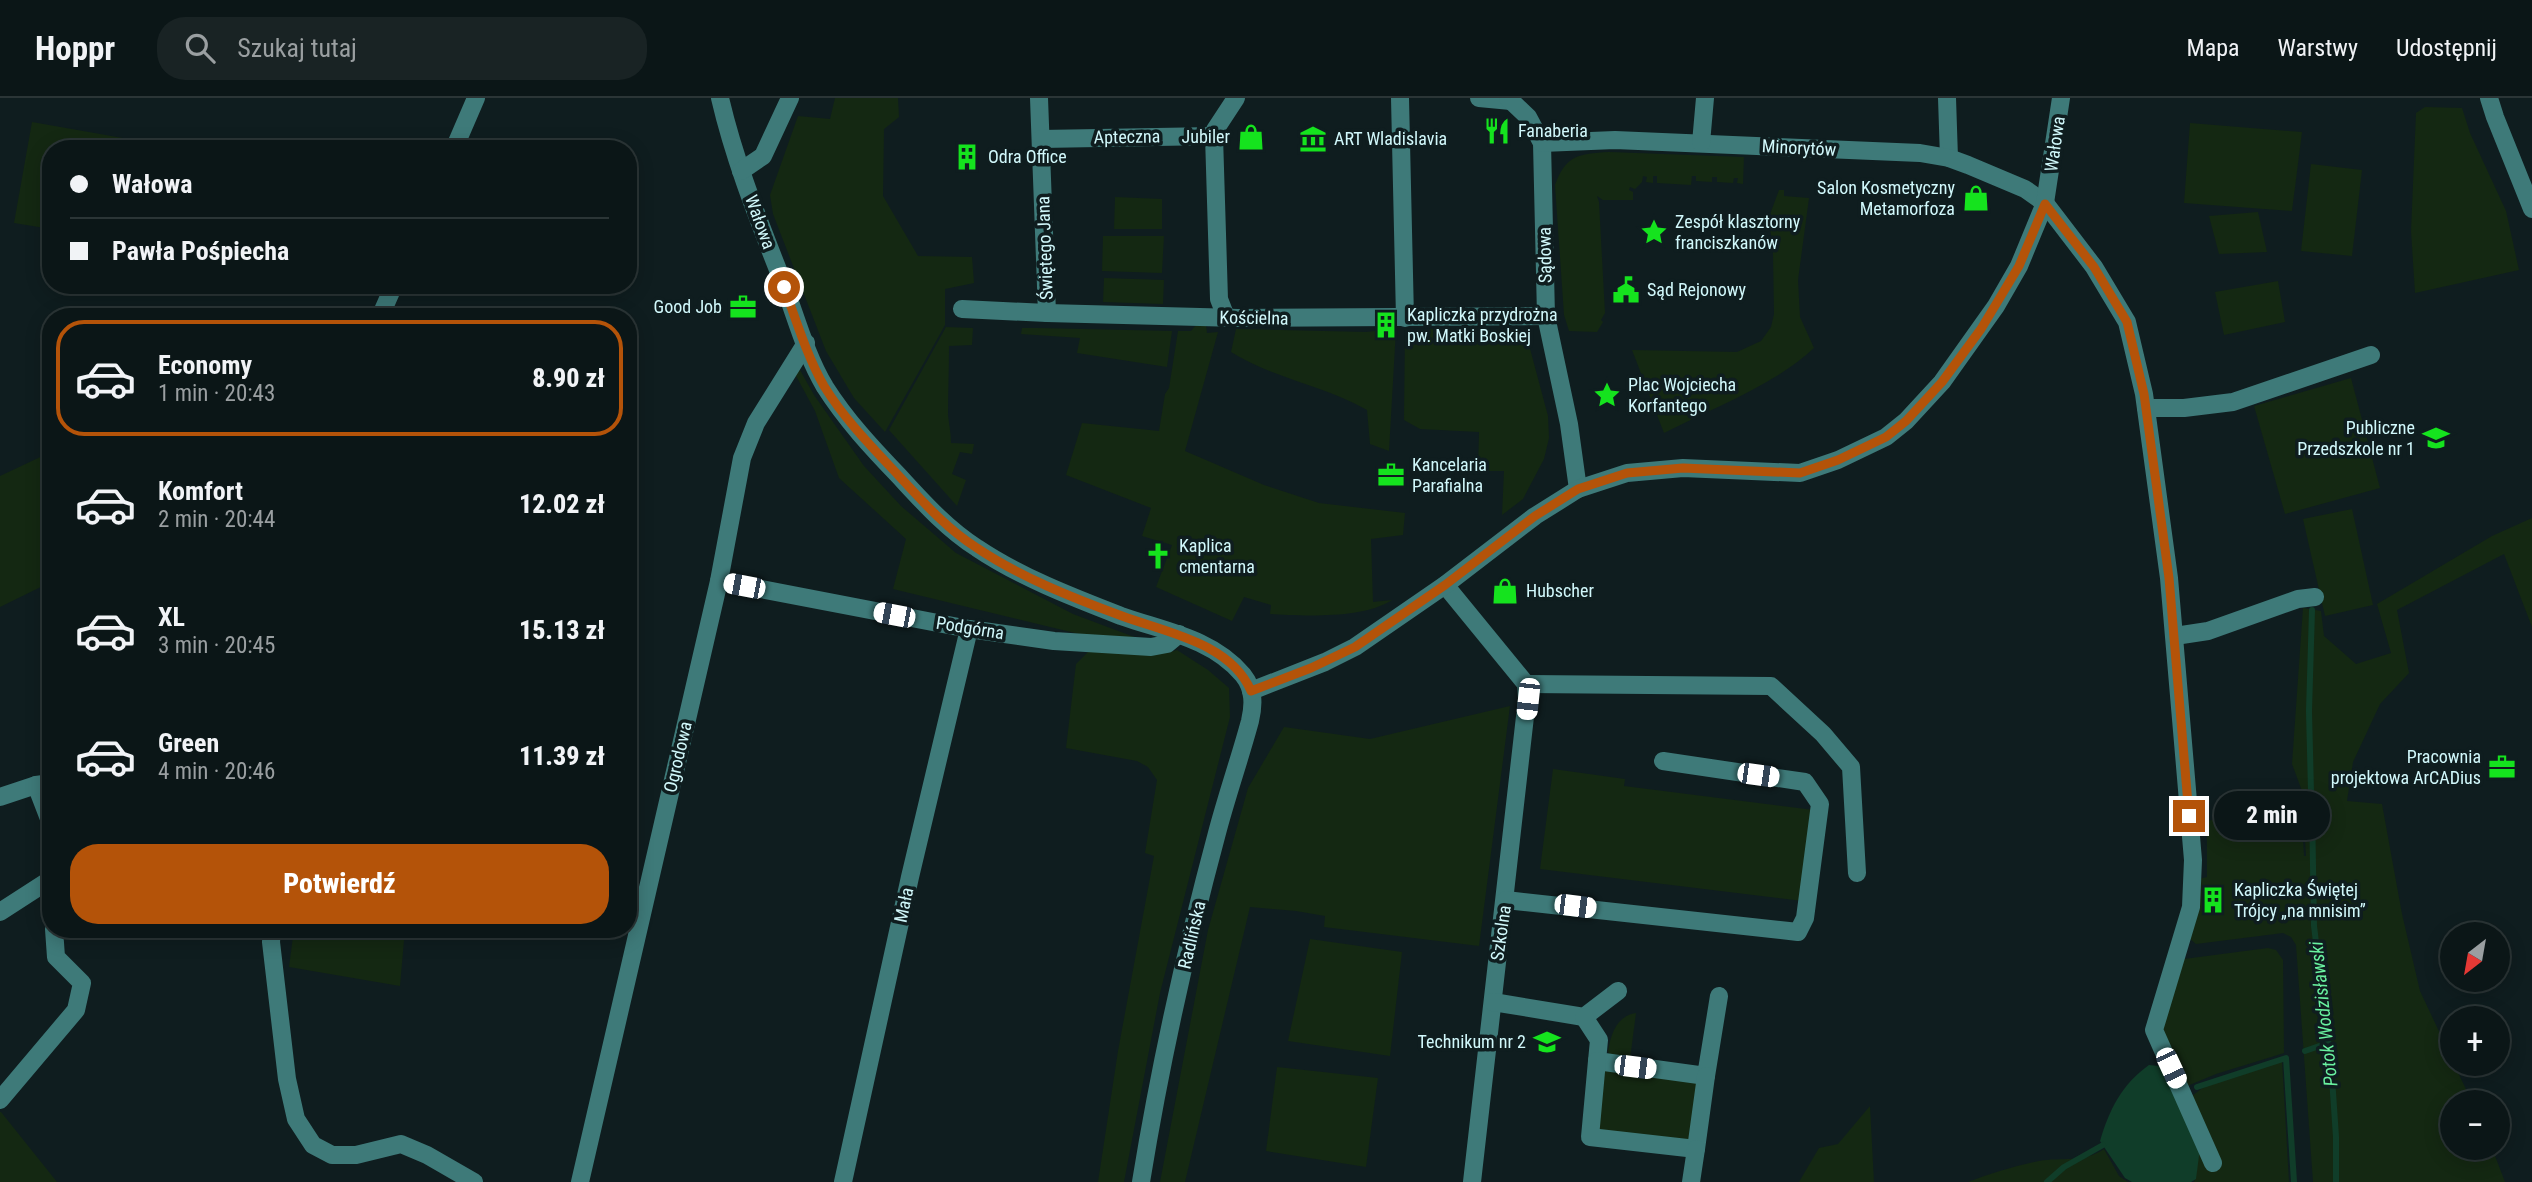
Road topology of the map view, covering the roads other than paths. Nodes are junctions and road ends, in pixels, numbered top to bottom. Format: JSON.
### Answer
{"nodes":[{"id":1,"x":476,"y":98,"type":"edge"},
{"id":2,"x":720,"y":98,"type":"edge"},
{"id":3,"x":790,"y":98,"type":"edge"},
{"id":4,"x":1039,"y":98,"type":"edge"},
{"id":5,"x":1236,"y":98,"type":"edge"},
{"id":6,"x":1400,"y":98,"type":"edge"},
{"id":7,"x":1479,"y":98,"type":"edge"},
{"id":8,"x":1705,"y":98,"type":"edge"},
{"id":9,"x":1947,"y":98,"type":"edge"},
{"id":10,"x":2062,"y":98,"type":"edge"},
{"id":11,"x":2489,"y":98,"type":"edge"},
{"id":12,"x":1509,"y":100,"type":"edge"},
{"id":13,"x":1214,"y":136,"type":"junction"},
{"id":14,"x":1041,"y":139,"type":"junction"},
{"id":15,"x":458,"y":140,"type":"edge"},
{"id":16,"x":1542,"y":143,"type":"junction"},
{"id":17,"x":1701,"y":143,"type":"junction"},
{"id":18,"x":1949,"y":158,"type":"junction"},
{"id":19,"x":741,"y":172,"type":"junction"},
{"id":20,"x":2045,"y":204,"type":"junction"},
{"id":21,"x":2532,"y":209,"type":"edge"},
{"id":22,"x":961,"y":309,"type":"dead end"},
{"id":23,"x":1047,"y":313,"type":"junction"},
{"id":24,"x":1546,"y":316,"type":"junction"},
{"id":25,"x":1226,"y":317,"type":"junction"},
{"id":26,"x":1405,"y":318,"type":"junction"},
{"id":27,"x":806,"y":344,"type":"junction"},
{"id":28,"x":2371,"y":355,"type":"dead end"},
{"id":29,"x":2146,"y":408,"type":"junction"},
{"id":30,"x":1578,"y":489,"type":"junction"},
{"id":31,"x":719,"y":581,"type":"junction"},
{"id":32,"x":1445,"y":585,"type":"junction"},
{"id":33,"x":2315,"y":597,"type":"dead end"},
{"id":34,"x":969,"y":629,"type":"junction"},
{"id":35,"x":1179,"y":634,"type":"junction"},
{"id":36,"x":2175,"y":636,"type":"junction"},
{"id":37,"x":1526,"y":684,"type":"junction"},
{"id":38,"x":1251,"y":691,"type":"junction"},
{"id":39,"x":1662,"y":761,"type":"dead end"},
{"id":40,"x":42,"y":784,"type":"edge"},
{"id":41,"x":0,"y":797,"type":"edge"},
{"id":42,"x":1857,"y":873,"type":"dead end"},
{"id":43,"x":42,"y":886,"type":"edge"},
{"id":44,"x":1506,"y":900,"type":"junction"},
{"id":45,"x":0,"y":912,"type":"edge"},
{"id":46,"x":637,"y":936,"type":"edge"},
{"id":47,"x":55,"y":938,"type":"edge"},
{"id":48,"x":271,"y":938,"type":"edge"},
{"id":49,"x":636,"y":938,"type":"edge"},
{"id":50,"x":1618,"y":991,"type":"dead end"},
{"id":51,"x":1719,"y":996,"type":"dead end"},
{"id":52,"x":1493,"y":1002,"type":"junction"},
{"id":53,"x":1584,"y":1017,"type":"junction"},
{"id":54,"x":1597,"y":1061,"type":"junction"},
{"id":55,"x":1706,"y":1076,"type":"junction"},
{"id":56,"x":0,"y":1100,"type":"edge"},
{"id":57,"x":1696,"y":1149,"type":"junction"},
{"id":58,"x":2213,"y":1163,"type":"dead end"},
{"id":59,"x":474,"y":1182,"type":"edge"},
{"id":60,"x":580,"y":1182,"type":"edge"},
{"id":61,"x":843,"y":1182,"type":"edge"},
{"id":62,"x":1141,"y":1182,"type":"edge"},
{"id":63,"x":1472,"y":1182,"type":"edge"},
{"id":64,"x":1691,"y":1182,"type":"edge"}],
"edges":[{"from":1,"to":15,"type":"street"},
{"from":2,"to":19,"type":"street","name":"Wałowa"},
{"from":3,"to":19,"type":"street"},
{"from":4,"to":14,"type":"street","name":"Świętego Jana"},
{"from":5,"to":13,"type":"street"},
{"from":6,"to":26,"type":"street"},
{"from":7,"to":12,"type":"street"},
{"from":8,"to":17,"type":"street"},
{"from":9,"to":18,"type":"street"},
{"from":10,"to":20,"type":"street","name":"Wałowa"},
{"from":11,"to":21,"type":"street"},
{"from":12,"to":16,"type":"street"},
{"from":13,"to":14,"type":"street","name":"Apteczna"},
{"from":13,"to":25,"type":"street"},
{"from":14,"to":23,"type":"street","name":"Świętego Jana"},
{"from":16,"to":17,"type":"street","name":"Minorytów"},
{"from":16,"to":24,"type":"street","name":"Sądowa"},
{"from":17,"to":18,"type":"street","name":"Minorytów"},
{"from":18,"to":20,"type":"street","name":"Minorytów"},
{"from":19,"to":27,"type":"street","name":"Wałowa"},
{"from":20,"to":29,"type":"street","name":"Minorytów"},
{"from":20,"to":30,"type":"street","name":"Wałowa"},
{"from":22,"to":23,"type":"street","name":"Kościelna"},
{"from":23,"to":25,"type":"street","name":"Kościelna"},
{"from":24,"to":26,"type":"street","name":"Kościelna"},
{"from":24,"to":30,"type":"street","name":"Sądowa"},
{"from":25,"to":26,"type":"street","name":"Kościelna"},
{"from":27,"to":31,"type":"street","name":"Ogrodowa"},
{"from":27,"to":35,"type":"street","name":"Wałowa"},
{"from":28,"to":29,"type":"street"},
{"from":29,"to":36,"type":"street","name":"Minorytów"},
{"from":30,"to":32,"type":"street","name":"Wałowa"},
{"from":31,"to":34,"type":"street","name":"Podgórna"},
{"from":31,"to":46,"type":"street","name":"Ogrodowa"},
{"from":32,"to":37,"type":"street"},
{"from":32,"to":38,"type":"street","name":"Wałowa"},
{"from":33,"to":36,"type":"street"},
{"from":34,"to":35,"type":"street","name":"Podgórna"},
{"from":34,"to":61,"type":"street","name":"Mała"},
{"from":35,"to":38,"type":"street","name":"Wałowa"},
{"from":36,"to":58,"type":"street","name":"Minorytów"},
{"from":37,"to":42,"type":"street"},
{"from":37,"to":44,"type":"street","name":"Szkolna"},
{"from":38,"to":62,"type":"street","name":"Radlińska"},
{"from":39,"to":44,"type":"street"},
{"from":40,"to":41,"type":"street"},
{"from":43,"to":45,"type":"street"},
{"from":44,"to":52,"type":"street","name":"Szkolna"},
{"from":47,"to":56,"type":"street"},
{"from":48,"to":59,"type":"street"},
{"from":49,"to":60,"type":"street","name":"Ogrodowa"},
{"from":50,"to":53,"type":"street"},
{"from":51,"to":55,"type":"street"},
{"from":52,"to":53,"type":"street"},
{"from":52,"to":63,"type":"street","name":"Szkolna"},
{"from":53,"to":54,"type":"street"},
{"from":54,"to":55,"type":"street"},
{"from":54,"to":57,"type":"street"},
{"from":55,"to":57,"type":"street"},
{"from":57,"to":64,"type":"street"}]}
